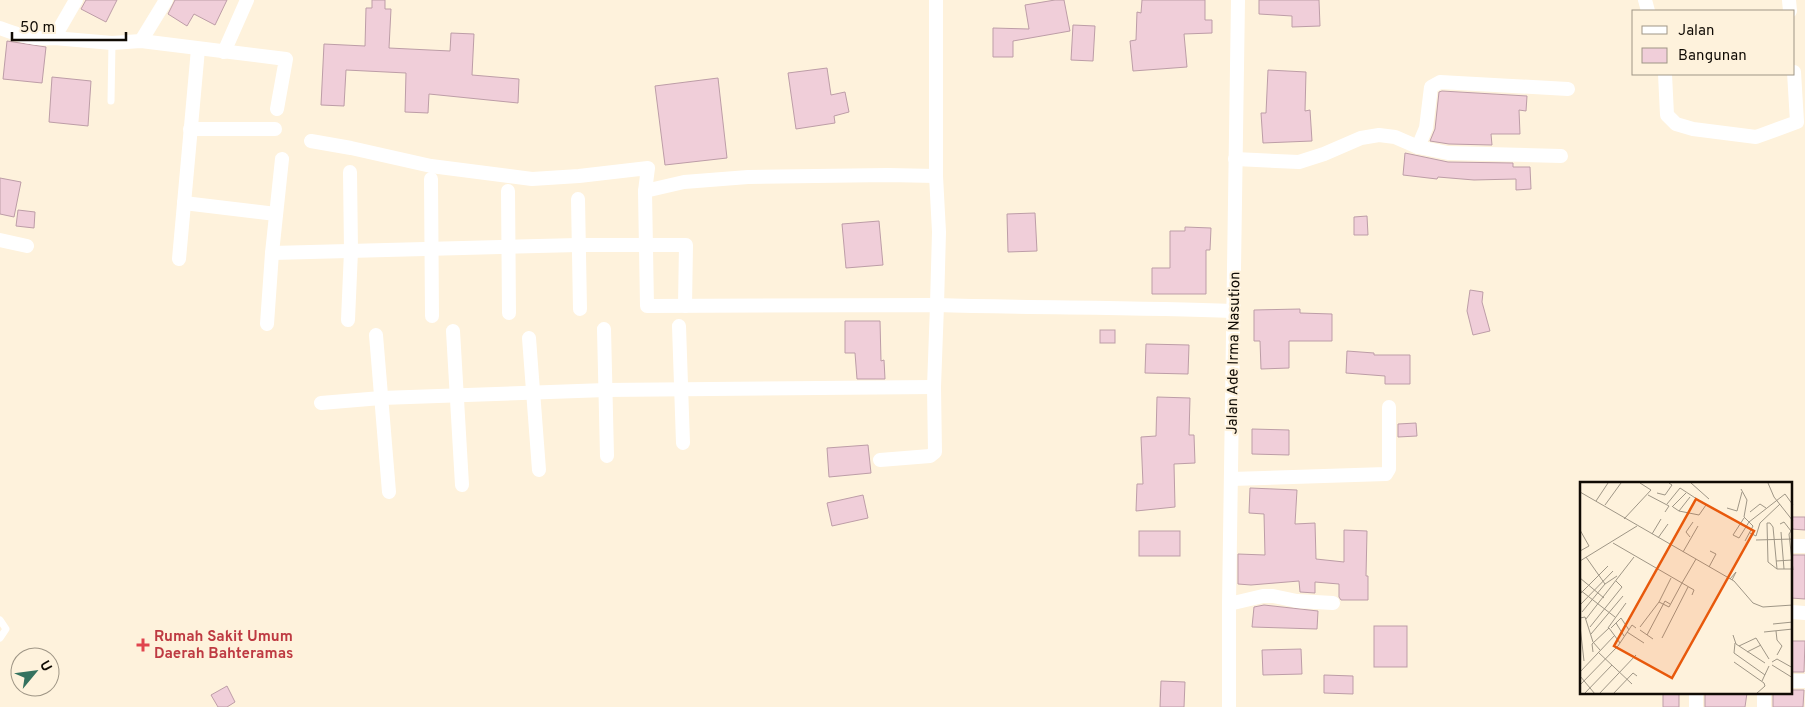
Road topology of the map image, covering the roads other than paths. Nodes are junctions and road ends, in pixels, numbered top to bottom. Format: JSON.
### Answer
{"nodes":[{"id":1,"x":76,"y":0,"type":"edge"},
{"id":2,"x":166,"y":0,"type":"edge"},
{"id":3,"x":247,"y":0,"type":"edge"},
{"id":4,"x":936,"y":0,"type":"edge"},
{"id":5,"x":1238,"y":0,"type":"edge"},
{"id":6,"x":0,"y":28,"type":"edge"},
{"id":7,"x":54,"y":38,"type":"junction"},
{"id":8,"x":141,"y":41,"type":"junction"},
{"id":9,"x":112,"y":43,"type":"junction"},
{"id":10,"x":198,"y":49,"type":"junction"},
{"id":11,"x":224,"y":52,"type":"junction"},
{"id":12,"x":1665,"y":75,"type":"edge"},
{"id":13,"x":1794,"y":75,"type":"edge"},
{"id":14,"x":1568,"y":89,"type":"dead end"},
{"id":15,"x":111,"y":101,"type":"dead end"},
{"id":16,"x":277,"y":109,"type":"dead end"},
{"id":17,"x":190,"y":129,"type":"junction"},
{"id":18,"x":275,"y":129,"type":"dead end"},
{"id":19,"x":311,"y":141,"type":"dead end"},
{"id":20,"x":1418,"y":147,"type":"junction"},
{"id":21,"x":1561,"y":156,"type":"dead end"},
{"id":22,"x":282,"y":159,"type":"dead end"},
{"id":23,"x":1235,"y":159,"type":"junction"},
{"id":24,"x":350,"y":172,"type":"dead end"},
{"id":25,"x":936,"y":176,"type":"junction"},
{"id":26,"x":431,"y":179,"type":"dead end"},
{"id":27,"x":645,"y":190,"type":"junction"},
{"id":28,"x":508,"y":191,"type":"dead end"},
{"id":29,"x":578,"y":199,"type":"dead end"},
{"id":30,"x":184,"y":203,"type":"junction"},
{"id":31,"x":276,"y":214,"type":"junction"},
{"id":32,"x":0,"y":240,"type":"edge"},
{"id":33,"x":647,"y":244,"type":"junction"},
{"id":34,"x":578,"y":245,"type":"junction"},
{"id":35,"x":27,"y":246,"type":"dead end"},
{"id":36,"x":508,"y":247,"type":"junction"},
{"id":37,"x":432,"y":249,"type":"junction"},
{"id":38,"x":351,"y":251,"type":"junction"},
{"id":39,"x":272,"y":253,"type":"junction"},
{"id":40,"x":179,"y":259,"type":"dead end"},
{"id":41,"x":685,"y":306,"type":"junction"},
{"id":42,"x":937,"y":306,"type":"junction"},
{"id":43,"x":580,"y":309,"type":"dead end"},
{"id":44,"x":1233,"y":311,"type":"junction"},
{"id":45,"x":509,"y":313,"type":"dead end"},
{"id":46,"x":432,"y":316,"type":"dead end"},
{"id":47,"x":348,"y":320,"type":"dead end"},
{"id":48,"x":267,"y":324,"type":"dead end"},
{"id":49,"x":679,"y":326,"type":"dead end"},
{"id":50,"x":604,"y":329,"type":"dead end"},
{"id":51,"x":453,"y":331,"type":"dead end"},
{"id":52,"x":376,"y":335,"type":"dead end"},
{"id":53,"x":529,"y":338,"type":"dead end"},
{"id":54,"x":934,"y":387,"type":"junction"},
{"id":55,"x":606,"y":390,"type":"junction"},
{"id":56,"x":682,"y":390,"type":"junction"},
{"id":57,"x":532,"y":393,"type":"junction"},
{"id":58,"x":458,"y":394,"type":"junction"},
{"id":59,"x":381,"y":398,"type":"junction"},
{"id":60,"x":321,"y":404,"type":"dead end"},
{"id":61,"x":1389,"y":407,"type":"dead end"},
{"id":62,"x":683,"y":443,"type":"dead end"},
{"id":63,"x":607,"y":456,"type":"dead end"},
{"id":64,"x":880,"y":460,"type":"dead end"},
{"id":65,"x":539,"y":470,"type":"dead end"},
{"id":66,"x":1231,"y":479,"type":"junction"},
{"id":67,"x":462,"y":485,"type":"dead end"},
{"id":68,"x":389,"y":492,"type":"dead end"},
{"id":69,"x":1792,"y":546,"type":"edge"},
{"id":70,"x":1805,"y":546,"type":"edge"},
{"id":71,"x":1333,"y":603,"type":"dead end"},
{"id":72,"x":1228,"y":604,"type":"junction"},
{"id":73,"x":1792,"y":612,"type":"edge"},
{"id":74,"x":1805,"y":613,"type":"edge"},
{"id":75,"x":0,"y":620,"type":"edge"},
{"id":76,"x":0,"y":638,"type":"edge"},
{"id":77,"x":1792,"y":681,"type":"edge"},
{"id":78,"x":1805,"y":681,"type":"edge"},
{"id":79,"x":1696,"y":694,"type":"edge"},
{"id":80,"x":1764,"y":694,"type":"edge"},
{"id":81,"x":1229,"y":707,"type":"edge"},
{"id":82,"x":1696,"y":707,"type":"edge"},
{"id":83,"x":1764,"y":707,"type":"edge"}],
"edges":[{"from":1,"to":7,"type":"street"},
{"from":2,"to":8,"type":"street"},
{"from":3,"to":11,"type":"street"},
{"from":4,"to":25,"type":"street"},
{"from":5,"to":23,"type":"street","name":"Jalan Ade Irma Nasution"},
{"from":6,"to":7,"type":"street"},
{"from":7,"to":9,"type":"street"},
{"from":8,"to":9,"type":"street"},
{"from":8,"to":10,"type":"street"},
{"from":9,"to":15,"type":"lane"},
{"from":10,"to":11,"type":"street"},
{"from":10,"to":17,"type":"street"},
{"from":11,"to":16,"type":"street"},
{"from":12,"to":13,"type":"street"},
{"from":14,"to":20,"type":"street"},
{"from":17,"to":18,"type":"street"},
{"from":17,"to":30,"type":"street"},
{"from":19,"to":27,"type":"street"},
{"from":20,"to":21,"type":"street"},
{"from":20,"to":23,"type":"street"},
{"from":22,"to":31,"type":"street"},
{"from":23,"to":44,"type":"street","name":"Jalan Ade Irma Nasution"},
{"from":24,"to":38,"type":"street"},
{"from":25,"to":27,"type":"street"},
{"from":25,"to":42,"type":"street"},
{"from":26,"to":37,"type":"street"},
{"from":27,"to":33,"type":"street"},
{"from":28,"to":36,"type":"street"},
{"from":29,"to":34,"type":"street"},
{"from":30,"to":31,"type":"street"},
{"from":30,"to":40,"type":"street"},
{"from":31,"to":39,"type":"street"},
{"from":32,"to":35,"type":"street"},
{"from":33,"to":34,"type":"street"},
{"from":33,"to":41,"type":"street"},
{"from":33,"to":41,"type":"street"},
{"from":34,"to":36,"type":"street"},
{"from":34,"to":43,"type":"street"},
{"from":36,"to":37,"type":"street"},
{"from":36,"to":45,"type":"street"},
{"from":37,"to":38,"type":"street"},
{"from":37,"to":46,"type":"street"},
{"from":38,"to":39,"type":"street"},
{"from":38,"to":47,"type":"street"},
{"from":39,"to":48,"type":"street"},
{"from":41,"to":42,"type":"street"},
{"from":42,"to":44,"type":"street"},
{"from":42,"to":54,"type":"street"},
{"from":44,"to":66,"type":"street","name":"Jalan Ade Irma Nasution"},
{"from":49,"to":56,"type":"street"},
{"from":50,"to":55,"type":"street"},
{"from":51,"to":58,"type":"street"},
{"from":52,"to":59,"type":"street"},
{"from":53,"to":57,"type":"street"},
{"from":54,"to":56,"type":"street"},
{"from":54,"to":64,"type":"street"},
{"from":55,"to":56,"type":"street"},
{"from":55,"to":57,"type":"street"},
{"from":55,"to":63,"type":"street"},
{"from":56,"to":62,"type":"street"},
{"from":57,"to":58,"type":"street"},
{"from":57,"to":65,"type":"street"},
{"from":58,"to":59,"type":"street"},
{"from":58,"to":67,"type":"street"},
{"from":59,"to":60,"type":"street"},
{"from":59,"to":68,"type":"street"},
{"from":61,"to":66,"type":"street"},
{"from":66,"to":72,"type":"street","name":"Jalan Ade Irma Nasution"},
{"from":69,"to":70,"type":"street"},
{"from":71,"to":72,"type":"street"},
{"from":72,"to":81,"type":"street","name":"Jalan Ade Irma Nasution"},
{"from":73,"to":74,"type":"street"},
{"from":75,"to":76,"type":"lane"},
{"from":77,"to":78,"type":"street"},
{"from":79,"to":82,"type":"street"},
{"from":80,"to":83,"type":"street"}]}
